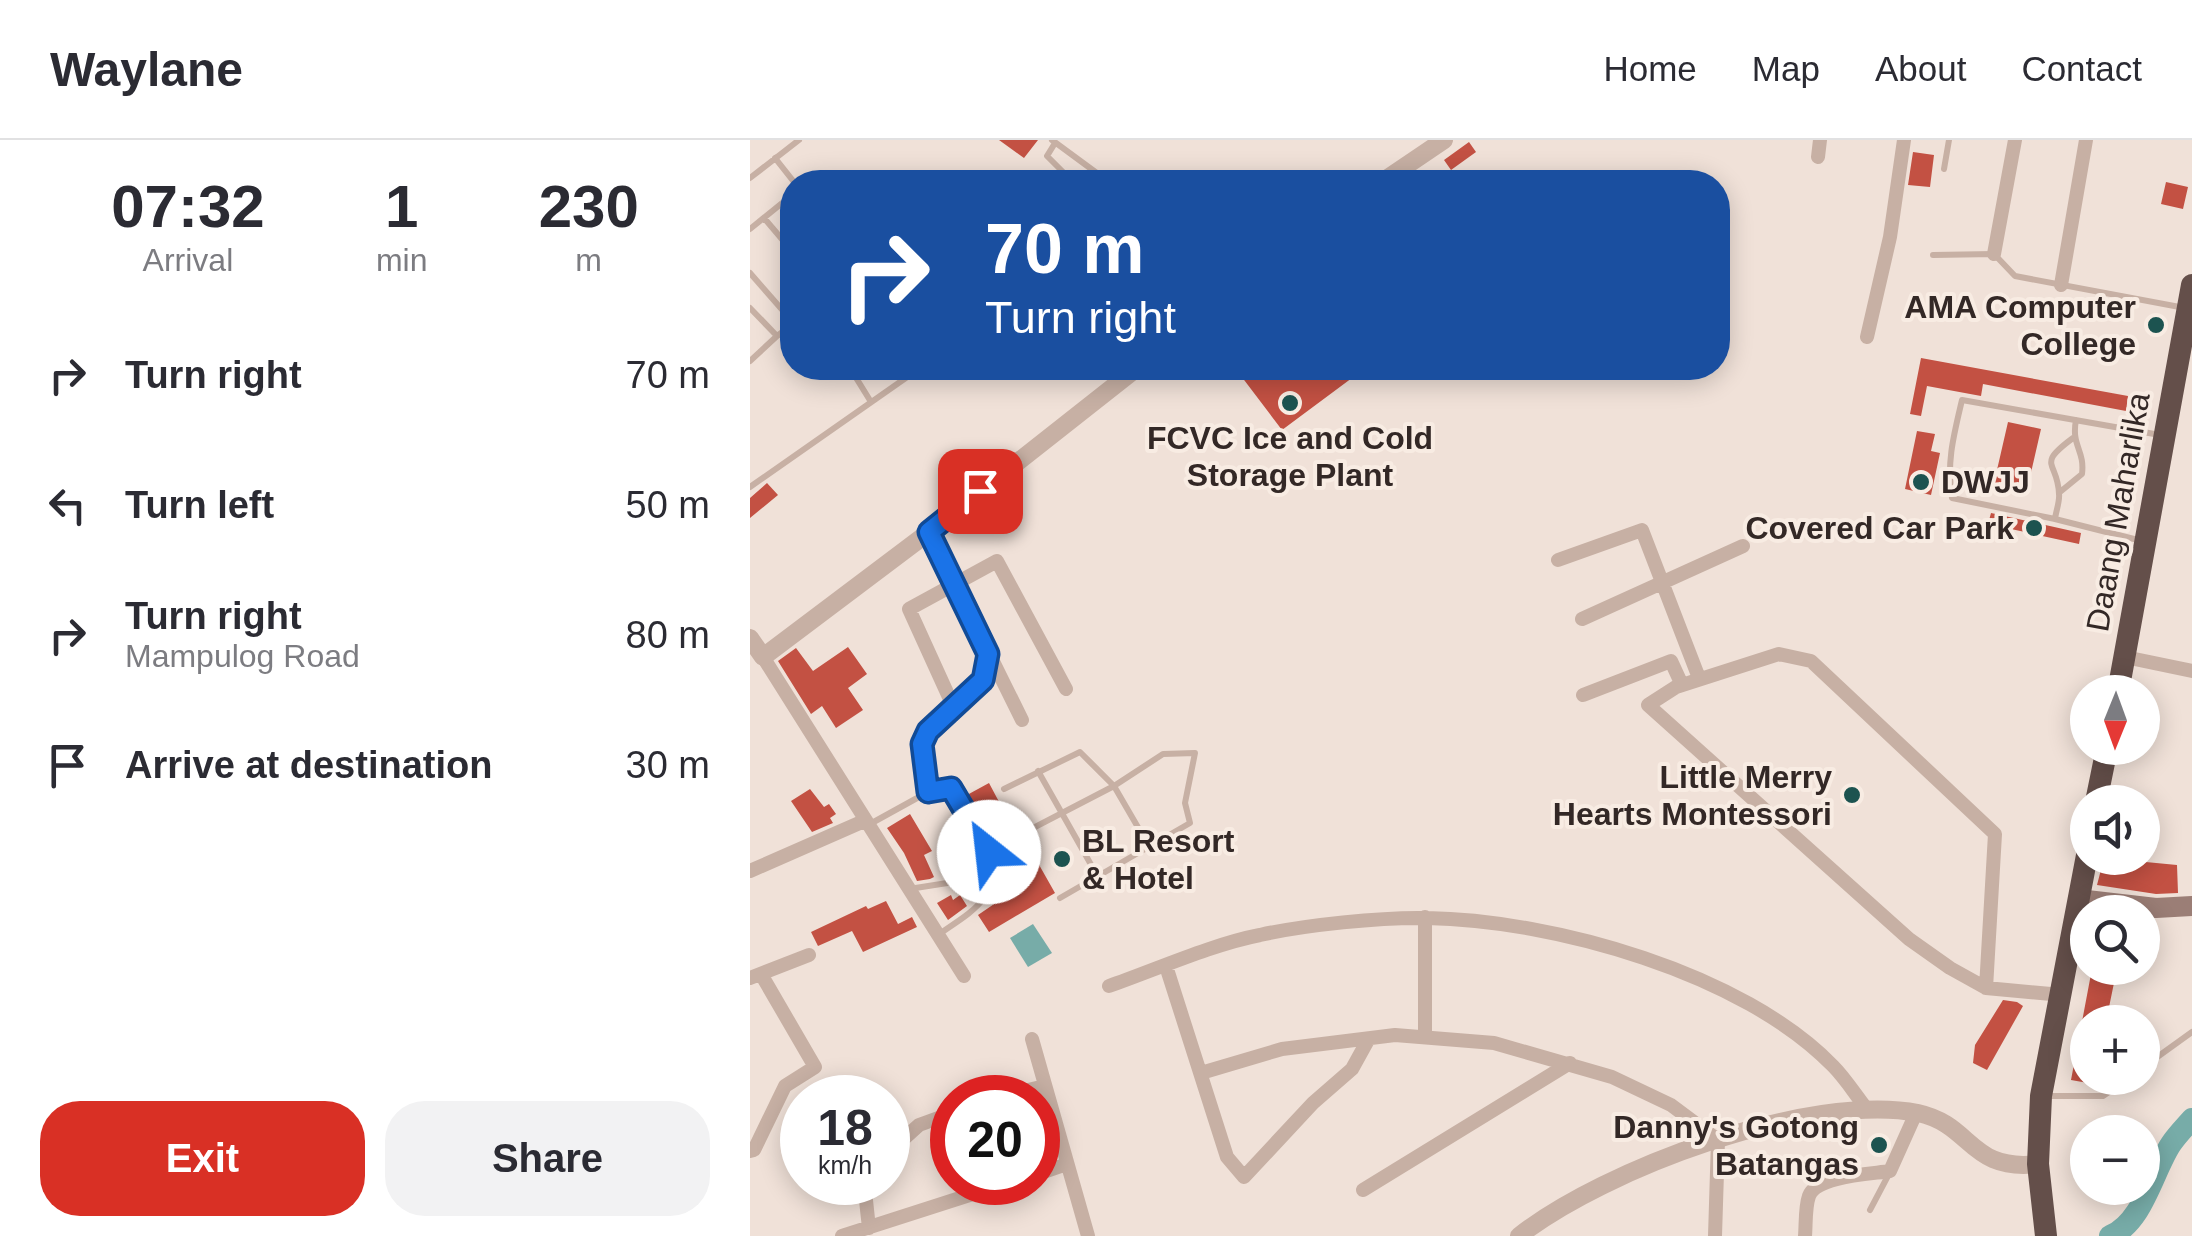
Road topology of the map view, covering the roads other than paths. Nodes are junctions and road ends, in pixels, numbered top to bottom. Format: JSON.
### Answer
{"nodes":[{"id":1,"x":799,"y":140,"type":"edge"},
{"id":2,"x":1444,"y":140,"type":"edge"},
{"id":3,"x":1820,"y":140,"type":"edge"},
{"id":4,"x":1904,"y":140,"type":"edge"},
{"id":5,"x":1949,"y":140,"type":"edge"},
{"id":6,"x":2016,"y":140,"type":"edge"},
{"id":7,"x":2086,"y":140,"type":"edge"},
{"id":8,"x":1054,"y":141,"type":"edge"},
{"id":9,"x":1818,"y":157,"type":"dead end"},
{"id":10,"x":776,"y":158,"type":"junction"},
{"id":11,"x":1944,"y":169,"type":"dead end"},
{"id":12,"x":785,"y":170,"type":"edge"},
{"id":13,"x":1061,"y":170,"type":"edge"},
{"id":14,"x":1093,"y":170,"type":"edge"},
{"id":15,"x":1400,"y":170,"type":"edge"},
{"id":16,"x":750,"y":178,"type":"edge"},
{"id":17,"x":780,"y":205,"type":"edge"},
{"id":18,"x":764,"y":218,"type":"junction"},
{"id":19,"x":750,"y":229,"type":"edge"},
{"id":20,"x":780,"y":237,"type":"edge"},
{"id":21,"x":1994,"y":254,"type":"junction"},
{"id":22,"x":1933,"y":255,"type":"dead end"},
{"id":23,"x":750,"y":273,"type":"edge"},
{"id":24,"x":2061,"y":284,"type":"junction"},
{"id":25,"x":2192,"y":284,"type":"edge"},
{"id":26,"x":750,"y":308,"type":"edge"},
{"id":27,"x":2188,"y":308,"type":"junction"},
{"id":28,"x":780,"y":309,"type":"edge"},
{"id":29,"x":780,"y":333,"type":"edge"},
{"id":30,"x":777,"y":336,"type":"junction"},
{"id":31,"x":1866,"y":337,"type":"dead end"},
{"id":32,"x":750,"y":361,"type":"edge"},
{"id":33,"x":857,"y":380,"type":"edge"},
{"id":34,"x":903,"y":380,"type":"edge"},
{"id":35,"x":1122,"y":380,"type":"edge"},
{"id":36,"x":871,"y":402,"type":"junction"},
{"id":37,"x":2076,"y":420,"type":"junction"},
{"id":38,"x":2166,"y":435,"type":"junction"},
{"id":39,"x":2073,"y":438,"type":"junction"},
{"id":40,"x":750,"y":487,"type":"edge"},
{"id":41,"x":2060,"y":492,"type":"junction"},
{"id":42,"x":2055,"y":518,"type":"junction"},
{"id":43,"x":929,"y":532,"type":"junction"},
{"id":44,"x":2144,"y":542,"type":"junction"},
{"id":45,"x":1744,"y":546,"type":"dead end"},
{"id":46,"x":1558,"y":560,"type":"dead end"},
{"id":47,"x":955,"y":582,"type":"junction"},
{"id":48,"x":1663,"y":585,"type":"junction"},
{"id":49,"x":1582,"y":619,"type":"dead end"},
{"id":50,"x":750,"y":638,"type":"edge"},
{"id":51,"x":988,"y":654,"type":"junction"},
{"id":52,"x":763,"y":657,"type":"junction"},
{"id":53,"x":2125,"y":657,"type":"junction"},
{"id":54,"x":2192,"y":671,"type":"edge"},
{"id":55,"x":2121,"y":675,"type":"edge"},
{"id":56,"x":1699,"y":678,"type":"junction"},
{"id":57,"x":1682,"y":685,"type":"junction"},
{"id":58,"x":1066,"y":689,"type":"dead end"},
{"id":59,"x":1582,"y":694,"type":"dead end"},
{"id":60,"x":954,"y":708,"type":"junction"},
{"id":61,"x":1022,"y":720,"type":"dead end"},
{"id":62,"x":1038,"y":771,"type":"junction"},
{"id":63,"x":1114,"y":786,"type":"junction"},
{"id":64,"x":1004,"y":788,"type":"dead end"},
{"id":65,"x":928,"y":792,"type":"junction"},
{"id":66,"x":1062,"y":813,"type":"junction"},
{"id":67,"x":865,"y":824,"type":"junction"},
{"id":68,"x":1150,"y":848,"type":"junction"},
{"id":69,"x":989,"y":852,"type":"junction"},
{"id":70,"x":750,"y":871,"type":"edge"},
{"id":71,"x":992,"y":876,"type":"junction"},
{"id":72,"x":1098,"y":877,"type":"junction"},
{"id":73,"x":908,"y":889,"type":"junction"},
{"id":74,"x":1060,"y":898,"type":"dead end"},
{"id":75,"x":2192,"y":906,"type":"edge"},
{"id":76,"x":2160,"y":908,"type":"edge"},
{"id":77,"x":1425,"y":918,"type":"junction"},
{"id":78,"x":938,"y":935,"type":"junction"},
{"id":79,"x":2070,"y":947,"type":"edge"},
{"id":80,"x":809,"y":955,"type":"dead end"},
{"id":81,"x":1166,"y":966,"type":"junction"},
{"id":82,"x":756,"y":976,"type":"edge"},
{"id":83,"x":964,"y":976,"type":"dead end"},
{"id":84,"x":1108,"y":986,"type":"dead end"},
{"id":85,"x":1986,"y":988,"type":"junction"},
{"id":86,"x":2062,"y":995,"type":"junction"},
{"id":87,"x":2192,"y":1032,"type":"edge"},
{"id":88,"x":1425,"y":1037,"type":"junction"},
{"id":89,"x":1032,"y":1038,"type":"dead end"},
{"id":90,"x":1368,"y":1040,"type":"junction"},
{"id":91,"x":2160,"y":1055,"type":"edge"},
{"id":92,"x":1570,"y":1063,"type":"junction"},
{"id":93,"x":1201,"y":1073,"type":"junction"},
{"id":94,"x":1043,"y":1075,"type":"edge"},
{"id":95,"x":2104,"y":1095,"type":"edge"},
{"id":96,"x":2041,"y":1096,"type":"junction"},
{"id":97,"x":1866,"y":1108,"type":"junction"},
{"id":98,"x":1916,"y":1113,"type":"junction"},
{"id":99,"x":1060,"y":1138,"type":"edge"},
{"id":100,"x":1718,"y":1140,"type":"junction"},
{"id":101,"x":751,"y":1148,"type":"edge"},
{"id":102,"x":1067,"y":1164,"type":"junction"},
{"id":103,"x":2038,"y":1164,"type":"junction"},
{"id":104,"x":1060,"y":1166,"type":"edge"},
{"id":105,"x":1890,"y":1172,"type":"junction"},
{"id":106,"x":1363,"y":1190,"type":"dead end"},
{"id":107,"x":866,"y":1205,"type":"edge"},
{"id":108,"x":940,"y":1205,"type":"edge"},
{"id":109,"x":1870,"y":1210,"type":"dead end"},
{"id":110,"x":869,"y":1228,"type":"junction"},
{"id":111,"x":2045,"y":1232,"type":"edge"},
{"id":112,"x":842,"y":1236,"type":"edge"},
{"id":113,"x":1088,"y":1236,"type":"edge"},
{"id":114,"x":1519,"y":1236,"type":"edge"},
{"id":115,"x":1715,"y":1236,"type":"edge"},
{"id":116,"x":1805,"y":1236,"type":"edge"}],
"edges":[{"from":1,"to":10,"type":"lane"},
{"from":2,"to":15,"type":"street"},
{"from":3,"to":9,"type":"street"},
{"from":4,"to":31,"type":"street"},
{"from":5,"to":11,"type":"lane"},
{"from":6,"to":21,"type":"street"},
{"from":7,"to":24,"type":"street"},
{"from":8,"to":13,"type":"lane"},
{"from":8,"to":14,"type":"lane"},
{"from":10,"to":12,"type":"lane"},
{"from":10,"to":16,"type":"lane"},
{"from":17,"to":18,"type":"lane"},
{"from":18,"to":19,"type":"lane"},
{"from":18,"to":20,"type":"lane"},
{"from":21,"to":22,"type":"lane"},
{"from":21,"to":24,"type":"lane"},
{"from":23,"to":28,"type":"lane"},
{"from":24,"to":27,"type":"lane"},
{"from":25,"to":27,"type":"highway","name":"Daang Maharlika"},
{"from":26,"to":30,"type":"lane"},
{"from":27,"to":38,"type":"highway","name":"Daang Maharlika"},
{"from":29,"to":30,"type":"lane"},
{"from":30,"to":32,"type":"lane"},
{"from":33,"to":36,"type":"lane"},
{"from":34,"to":36,"type":"lane"},
{"from":35,"to":43,"type":"street"},
{"from":36,"to":40,"type":"lane"},
{"from":37,"to":38,"type":"lane"},
{"from":37,"to":39,"type":"lane"},
{"from":37,"to":42,"type":"lane"},
{"from":38,"to":44,"type":"highway","name":"Daang Maharlika"},
{"from":39,"to":41,"type":"lane"},
{"from":39,"to":41,"type":"lane"},
{"from":41,"to":42,"type":"lane"},
{"from":42,"to":44,"type":"lane"},
{"from":43,"to":47,"type":"street"},
{"from":43,"to":52,"type":"street"},
{"from":44,"to":53,"type":"highway","name":"Daang Maharlika"},
{"from":45,"to":48,"type":"street"},
{"from":46,"to":48,"type":"street"},
{"from":47,"to":51,"type":"street"},
{"from":47,"to":58,"type":"street"},
{"from":47,"to":60,"type":"street"},
{"from":48,"to":49,"type":"street"},
{"from":48,"to":56,"type":"street"},
{"from":50,"to":52,"type":"street"},
{"from":51,"to":60,"type":"street"},
{"from":51,"to":61,"type":"street"},
{"from":52,"to":67,"type":"street"},
{"from":53,"to":54,"type":"street"},
{"from":53,"to":55,"type":"highway","name":"Daang Maharlika"},
{"from":56,"to":57,"type":"street"},
{"from":56,"to":85,"type":"street"},
{"from":57,"to":59,"type":"street"},
{"from":57,"to":85,"type":"street"},
{"from":60,"to":65,"type":"lane"},
{"from":62,"to":63,"type":"lane"},
{"from":62,"to":64,"type":"lane"},
{"from":62,"to":66,"type":"lane"},
{"from":63,"to":66,"type":"lane"},
{"from":63,"to":68,"type":"lane"},
{"from":63,"to":68,"type":"lane"},
{"from":65,"to":67,"type":"lane"},
{"from":65,"to":69,"type":"lane"},
{"from":66,"to":69,"type":"lane"},
{"from":66,"to":72,"type":"lane"},
{"from":67,"to":70,"type":"street"},
{"from":67,"to":73,"type":"street"},
{"from":68,"to":72,"type":"lane"},
{"from":69,"to":71,"type":"lane"},
{"from":71,"to":73,"type":"lane"},
{"from":71,"to":78,"type":"lane"},
{"from":72,"to":74,"type":"lane"},
{"from":73,"to":78,"type":"street"},
{"from":75,"to":76,"type":"main road"},
{"from":77,"to":81,"type":"street"},
{"from":77,"to":88,"type":"street"},
{"from":77,"to":97,"type":"street"},
{"from":78,"to":83,"type":"street"},
{"from":79,"to":86,"type":"highway"},
{"from":80,"to":82,"type":"street"},
{"from":81,"to":84,"type":"street"},
{"from":81,"to":93,"type":"street"},
{"from":82,"to":101,"type":"street"},
{"from":85,"to":86,"type":"street"},
{"from":86,"to":96,"type":"highway"},
{"from":87,"to":91,"type":"lane"},
{"from":88,"to":90,"type":"street"},
{"from":88,"to":92,"type":"street"},
{"from":89,"to":94,"type":"street"},
{"from":90,"to":93,"type":"street"},
{"from":90,"to":93,"type":"street"},
{"from":92,"to":100,"type":"street"},
{"from":92,"to":106,"type":"street"},
{"from":95,"to":96,"type":"lane"},
{"from":96,"to":103,"type":"highway"},
{"from":97,"to":98,"type":"street"},
{"from":97,"to":100,"type":"street"},
{"from":98,"to":103,"type":"street"},
{"from":98,"to":105,"type":"street"},
{"from":99,"to":102,"type":"street"},
{"from":100,"to":114,"type":"street"},
{"from":100,"to":115,"type":"street"},
{"from":102,"to":104,"type":"street"},
{"from":102,"to":113,"type":"street"},
{"from":103,"to":111,"type":"highway"},
{"from":105,"to":109,"type":"lane"},
{"from":105,"to":116,"type":"street"},
{"from":107,"to":110,"type":"street"},
{"from":108,"to":110,"type":"street"},
{"from":110,"to":112,"type":"street"}]}
